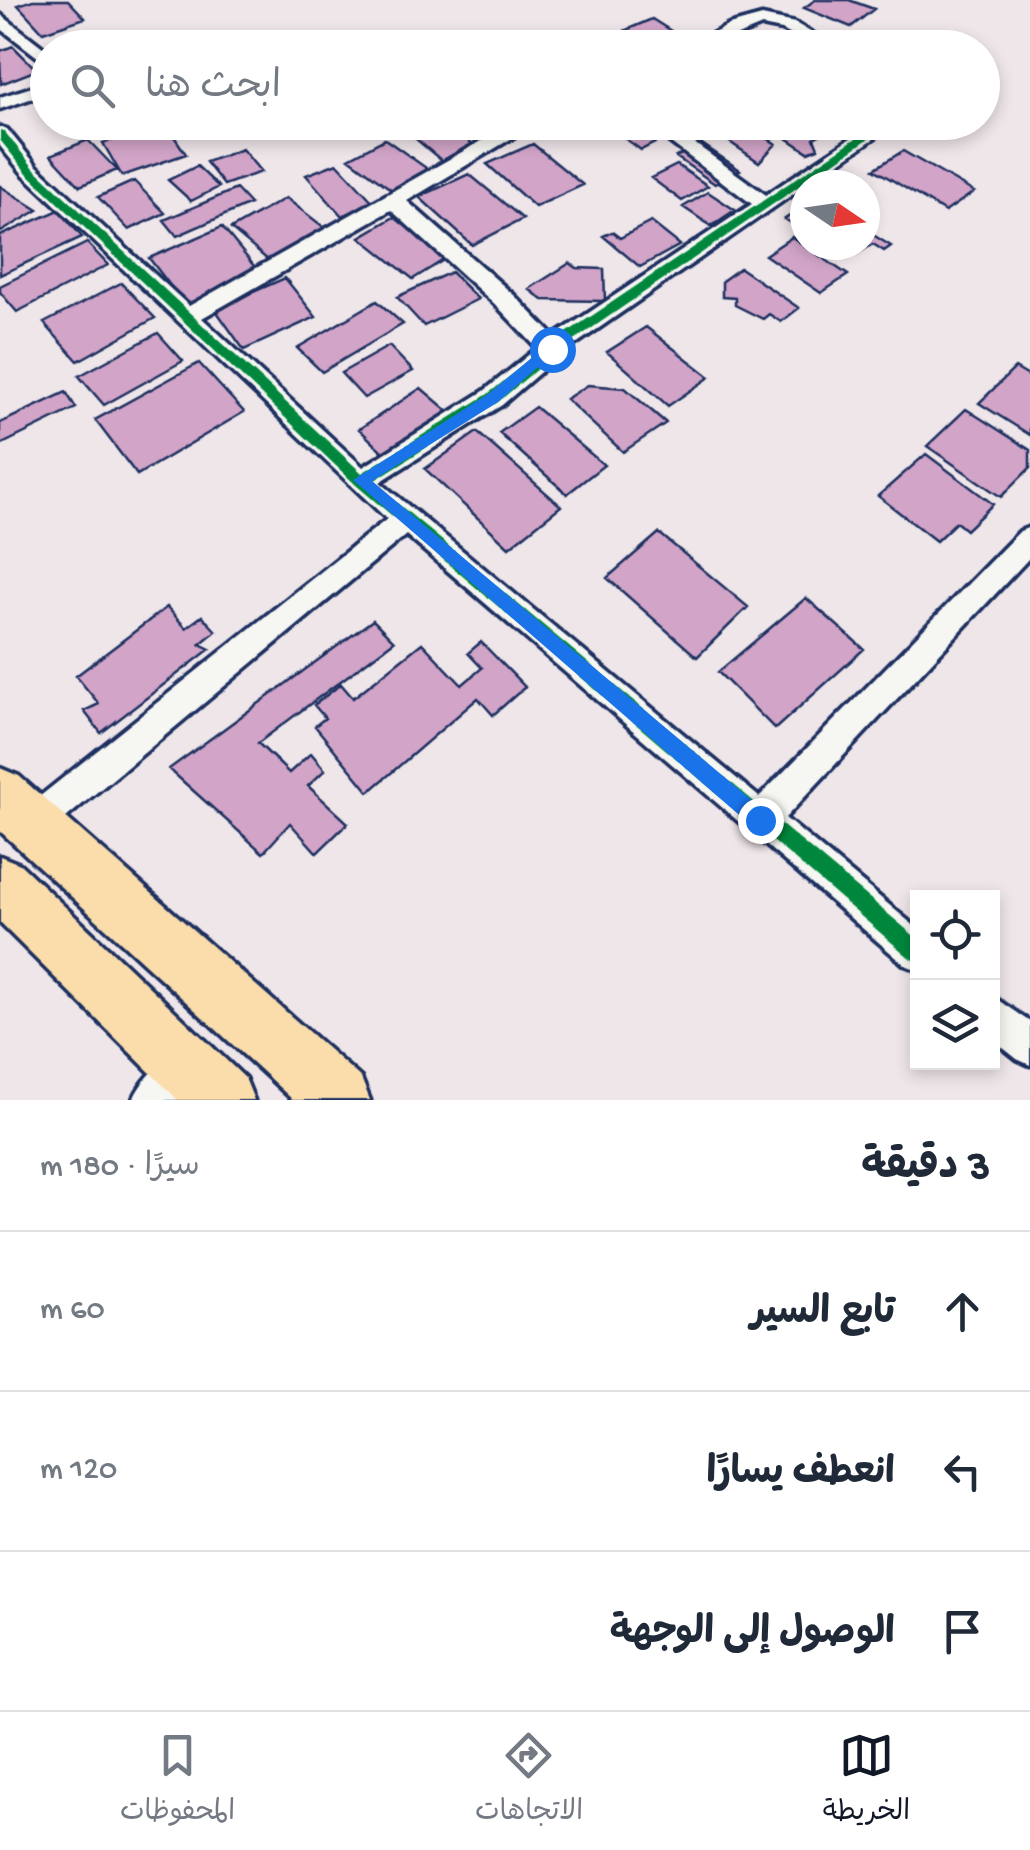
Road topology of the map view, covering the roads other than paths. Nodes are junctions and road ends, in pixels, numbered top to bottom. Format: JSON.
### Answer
{"nodes":[{"id":1,"x":0,"y":20,"type":"edge"},
{"id":2,"x":731,"y":30,"type":"edge"},
{"id":3,"x":793,"y":30,"type":"edge"},
{"id":4,"x":30,"y":45,"type":"edge"},
{"id":5,"x":30,"y":93,"type":"edge"},
{"id":6,"x":0,"y":102,"type":"edge"},
{"id":7,"x":0,"y":133,"type":"edge"},
{"id":8,"x":494,"y":140,"type":"edge"},
{"id":9,"x":677,"y":140,"type":"edge"},
{"id":10,"x":862,"y":140,"type":"edge"},
{"id":11,"x":392,"y":199,"type":"junction"},
{"id":12,"x":766,"y":205,"type":"junction"},
{"id":13,"x":186,"y":318,"type":"junction"},
{"id":14,"x":552,"y":349,"type":"junction"},
{"id":15,"x":361,"y":480,"type":"junction"},
{"id":16,"x":406,"y":519,"type":"junction"},
{"id":17,"x":1030,"y":540,"type":"edge"},
{"id":18,"x":15,"y":810,"type":"edge"},
{"id":19,"x":760,"y":820,"type":"junction"},
{"id":20,"x":0,"y":884,"type":"edge"},
{"id":21,"x":910,"y":945,"type":"edge"},
{"id":22,"x":1000,"y":1021,"type":"edge"},
{"id":23,"x":1030,"y":1046,"type":"edge"},
{"id":24,"x":188,"y":1089,"type":"edge"},
{"id":25,"x":340,"y":1100,"type":"edge"}],
"edges":[{"from":1,"to":4,"type":"street"},
{"from":2,"to":3,"type":"street"},
{"from":5,"to":6,"type":"street"},
{"from":7,"to":13,"type":"street"},
{"from":8,"to":11,"type":"street"},
{"from":9,"to":12,"type":"street"},
{"from":10,"to":12,"type":"street"},
{"from":11,"to":13,"type":"street"},
{"from":11,"to":14,"type":"street"},
{"from":12,"to":14,"type":"street"},
{"from":13,"to":15,"type":"street"},
{"from":14,"to":15,"type":"street"},
{"from":15,"to":16,"type":"street"},
{"from":16,"to":18,"type":"street"},
{"from":16,"to":19,"type":"street"},
{"from":17,"to":19,"type":"street"},
{"from":18,"to":25,"type":"main road"},
{"from":19,"to":21,"type":"street"},
{"from":20,"to":24,"type":"main road"},
{"from":22,"to":23,"type":"street"}]}
